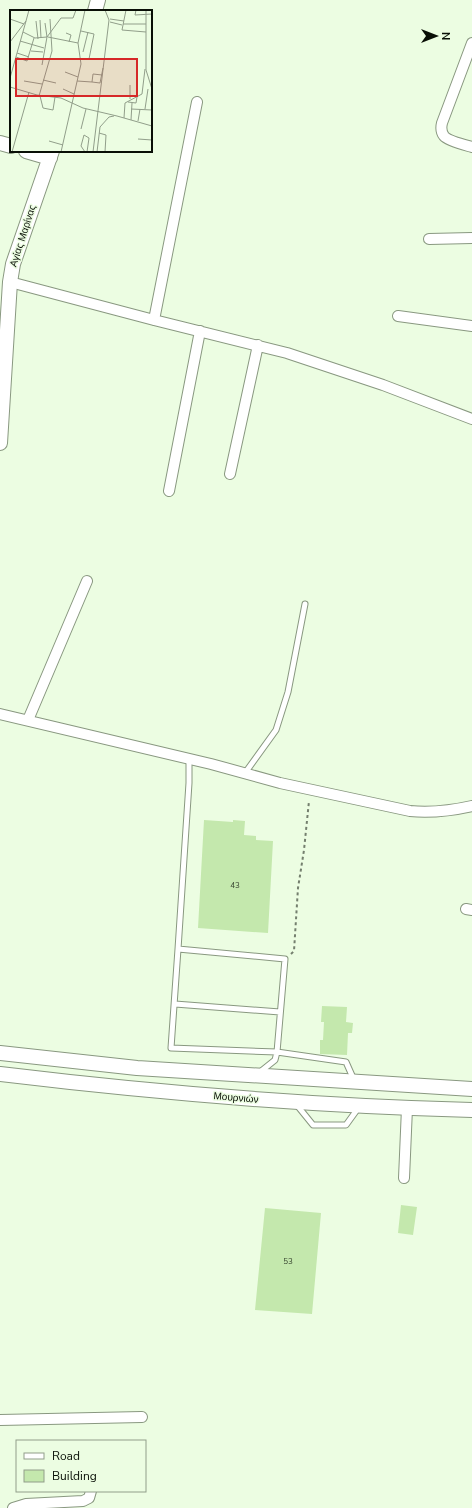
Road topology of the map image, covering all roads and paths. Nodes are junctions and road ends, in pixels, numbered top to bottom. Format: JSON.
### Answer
{"nodes":[{"id":1,"x":98,"y":0,"type":"edge"},
{"id":2,"x":95,"y":10,"type":"edge"},
{"id":3,"x":472,"y":43,"type":"edge"},
{"id":4,"x":468,"y":66,"type":"edge"},
{"id":5,"x":197,"y":102,"type":"dead end"},
{"id":6,"x":0,"y":143,"type":"edge"},
{"id":7,"x":10,"y":146,"type":"edge"},
{"id":8,"x":472,"y":147,"type":"edge"},
{"id":9,"x":32,"y":152,"type":"edge"},
{"id":10,"x":51,"y":155,"type":"edge"},
{"id":11,"x":472,"y":238,"type":"edge"},
{"id":12,"x":429,"y":239,"type":"dead end"},
{"id":13,"x":10,"y":282,"type":"junction"},
{"id":14,"x":5,"y":299,"type":"edge"},
{"id":15,"x":398,"y":316,"type":"dead end"},
{"id":16,"x":154,"y":320,"type":"junction"},
{"id":17,"x":472,"y":326,"type":"edge"},
{"id":18,"x":200,"y":331,"type":"junction"},
{"id":19,"x":258,"y":345,"type":"junction"},
{"id":20,"x":472,"y":419,"type":"edge"},
{"id":21,"x":0,"y":443,"type":"edge"},
{"id":22,"x":230,"y":474,"type":"dead end"},
{"id":23,"x":169,"y":491,"type":"dead end"},
{"id":24,"x":87,"y":580,"type":"dead end"},
{"id":25,"x":305,"y":604,"type":"dead end"},
{"id":26,"x":0,"y":714,"type":"edge"},
{"id":27,"x":28,"y":720,"type":"junction"},
{"id":28,"x":189,"y":758,"type":"junction"},
{"id":29,"x":245,"y":774,"type":"junction"},
{"id":30,"x":310,"y":789,"type":"junction"},
{"id":31,"x":472,"y":806,"type":"edge"},
{"id":32,"x":178,"y":949,"type":"junction"},
{"id":33,"x":285,"y":959,"type":"junction"},
{"id":34,"x":174,"y":1004,"type":"junction"},
{"id":35,"x":280,"y":1012,"type":"junction"},
{"id":36,"x":277,"y":1052,"type":"junction"},
{"id":37,"x":0,"y":1053,"type":"edge"},
{"id":38,"x":0,"y":1074,"type":"edge"},
{"id":39,"x":254,"y":1076,"type":"junction"},
{"id":40,"x":354,"y":1081,"type":"junction"},
{"id":41,"x":472,"y":1089,"type":"edge"},
{"id":42,"x":294,"y":1102,"type":"junction"},
{"id":43,"x":360,"y":1106,"type":"junction"},
{"id":44,"x":407,"y":1108,"type":"junction"},
{"id":45,"x":472,"y":1110,"type":"edge"},
{"id":46,"x":404,"y":1178,"type":"dead end"},
{"id":47,"x":142,"y":1417,"type":"dead end"},
{"id":48,"x":0,"y":1420,"type":"edge"},
{"id":49,"x":91,"y":1492,"type":"edge"},
{"id":50,"x":13,"y":1508,"type":"edge"}],
"edges":[{"from":1,"to":2,"type":"main road"},
{"from":3,"to":4,"type":"street"},
{"from":4,"to":8,"type":"street"},
{"from":5,"to":16,"type":"street"},
{"from":6,"to":7,"type":"main road"},
{"from":9,"to":10,"type":"main road"},
{"from":10,"to":13,"type":"main road","name":"Αγίας Μαρίνας"},
{"from":11,"to":12,"type":"street"},
{"from":13,"to":14,"type":"main road","name":"Αγίας Μαρίνας"},
{"from":13,"to":16,"type":"street"},
{"from":14,"to":21,"type":"main road","name":"Αγίας Μαρίνας"},
{"from":15,"to":17,"type":"street"},
{"from":16,"to":18,"type":"street"},
{"from":18,"to":19,"type":"street"},
{"from":18,"to":23,"type":"street"},
{"from":19,"to":20,"type":"street"},
{"from":19,"to":22,"type":"street"},
{"from":24,"to":27,"type":"street"},
{"from":25,"to":29,"type":"lane"},
{"from":26,"to":27,"type":"street"},
{"from":27,"to":28,"type":"street"},
{"from":28,"to":29,"type":"street"},
{"from":28,"to":32,"type":"lane"},
{"from":29,"to":30,"type":"street"},
{"from":30,"to":31,"type":"street"},
{"from":30,"to":33,"type":"path"},
{"from":32,"to":33,"type":"lane"},
{"from":32,"to":34,"type":"lane"},
{"from":33,"to":35,"type":"lane"},
{"from":34,"to":35,"type":"lane"},
{"from":34,"to":36,"type":"lane"},
{"from":35,"to":36,"type":"lane"},
{"from":36,"to":39,"type":"lane"},
{"from":36,"to":40,"type":"lane"},
{"from":37,"to":39,"type":"main road"},
{"from":38,"to":42,"type":"main road","name":"Μουρνιών"},
{"from":39,"to":40,"type":"main road"},
{"from":40,"to":41,"type":"main road"},
{"from":42,"to":43,"type":"main road","name":"Μουρνιών"},
{"from":42,"to":43,"type":"lane"},
{"from":43,"to":44,"type":"main road","name":"Μουρνιών"},
{"from":44,"to":45,"type":"main road","name":"Μουρνιών"},
{"from":44,"to":46,"type":"street"},
{"from":47,"to":48,"type":"street"},
{"from":49,"to":50,"type":"street"}]}
